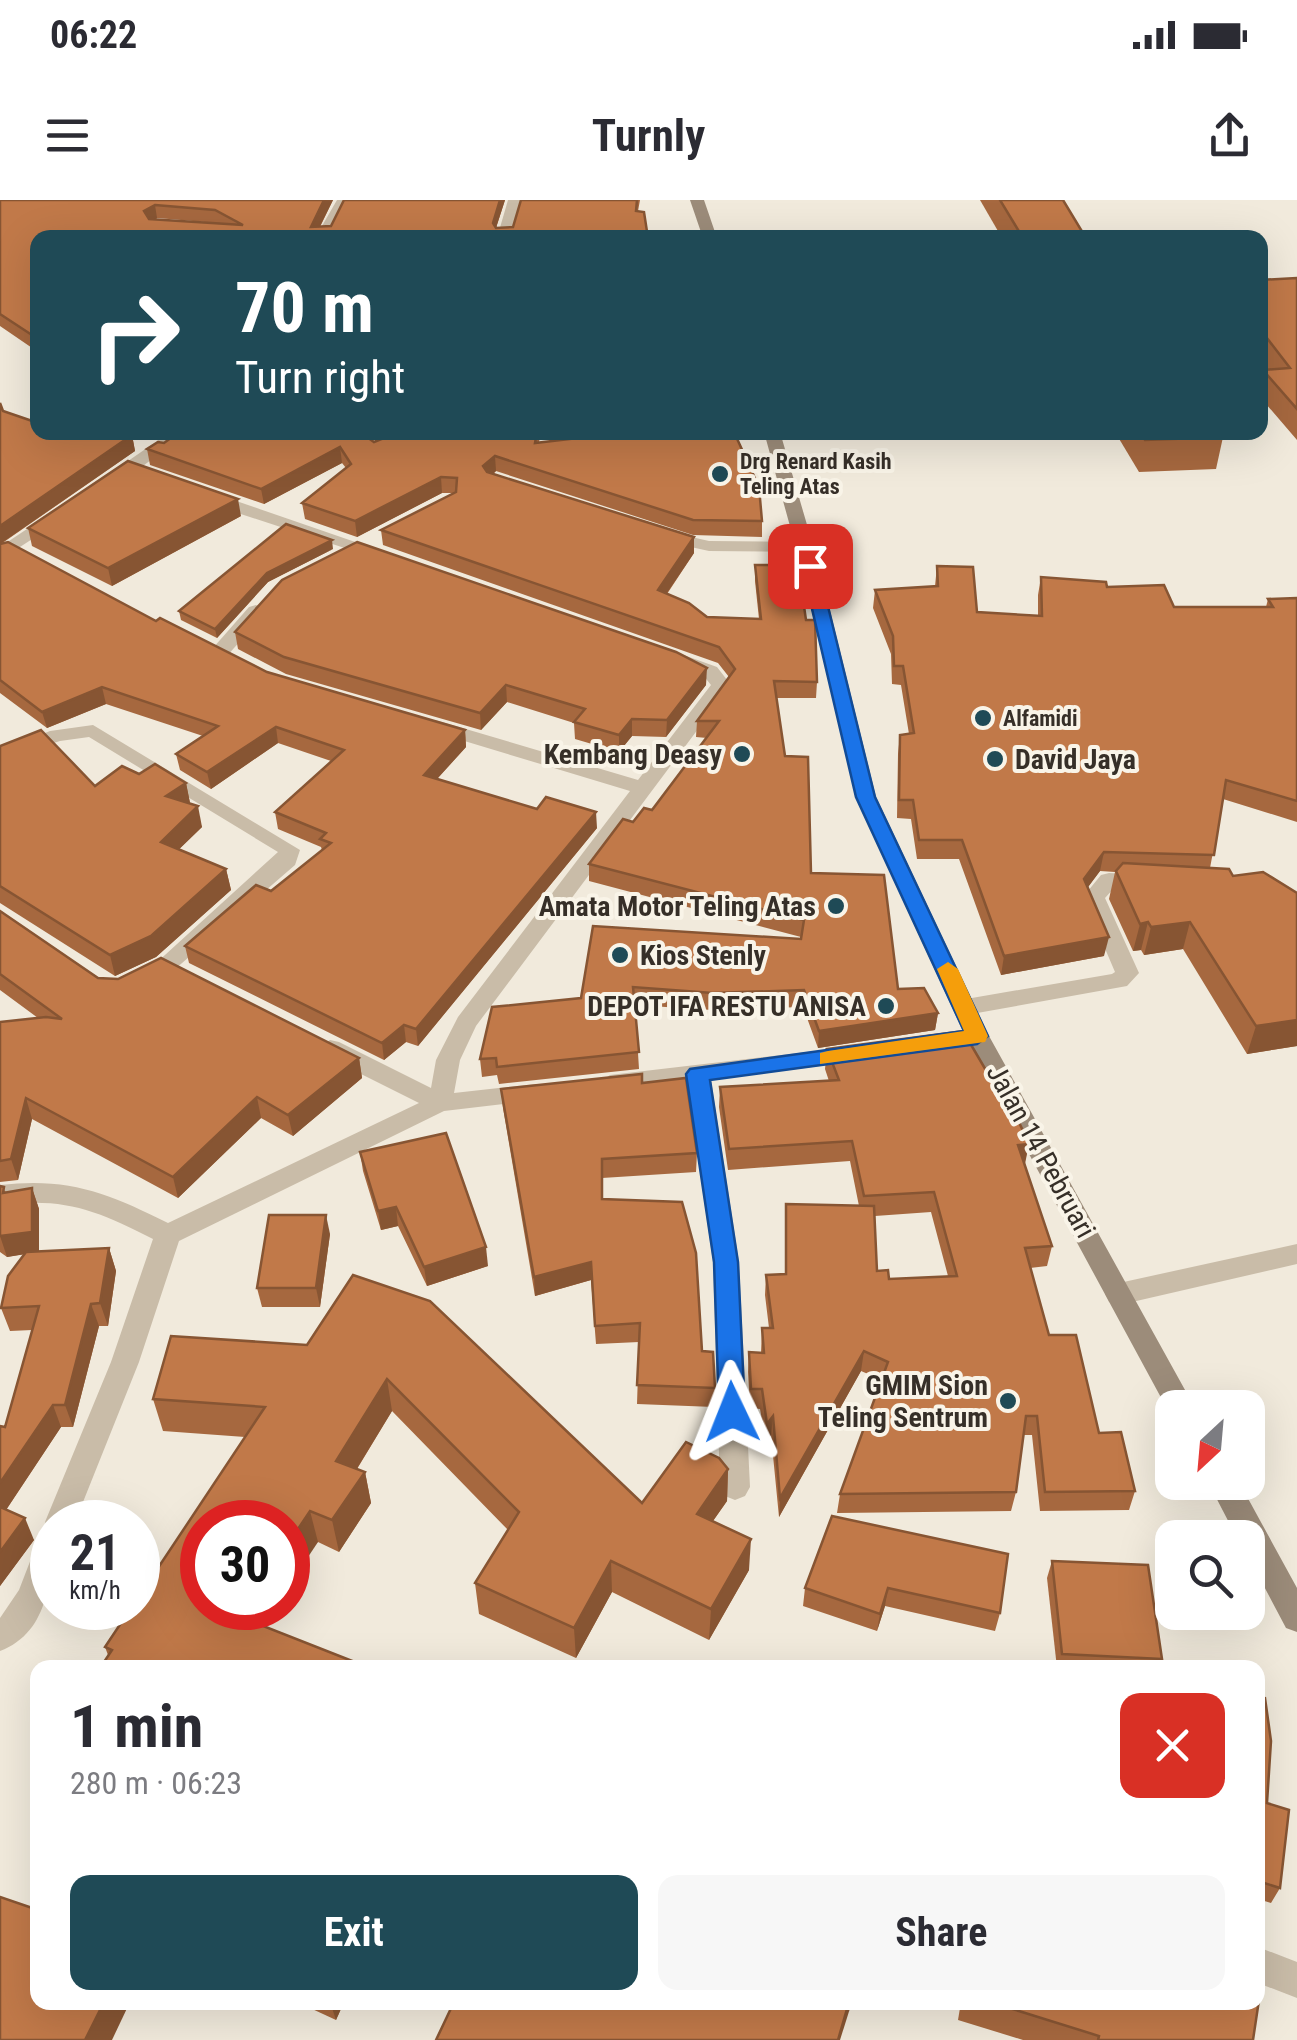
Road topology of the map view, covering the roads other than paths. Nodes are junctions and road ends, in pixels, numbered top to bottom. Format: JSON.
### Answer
{"nodes":[{"id":1,"x":344,"y":200,"type":"edge"},
{"id":2,"x":514,"y":200,"type":"edge"},
{"id":3,"x":697,"y":200,"type":"edge"},
{"id":4,"x":327,"y":230,"type":"edge"},
{"id":5,"x":506,"y":230,"type":"edge"},
{"id":6,"x":707,"y":230,"type":"edge"},
{"id":7,"x":170,"y":440,"type":"edge"},
{"id":8,"x":774,"y":440,"type":"edge"},
{"id":9,"x":131,"y":468,"type":"junction"},
{"id":10,"x":0,"y":530,"type":"edge"},
{"id":11,"x":386,"y":530,"type":"edge"},
{"id":12,"x":652,"y":532,"type":"edge"},
{"id":13,"x":353,"y":546,"type":"junction"},
{"id":14,"x":804,"y":547,"type":"junction"},
{"id":15,"x":17,"y":549,"type":"edge"},
{"id":16,"x":407,"y":562,"type":"edge"},
{"id":17,"x":322,"y":563,"type":"edge"},
{"id":18,"x":264,"y":601,"type":"edge"},
{"id":19,"x":196,"y":640,"type":"edge"},
{"id":20,"x":650,"y":648,"type":"edge"},
{"id":21,"x":220,"y":652,"type":"junction"},
{"id":22,"x":240,"y":664,"type":"edge"},
{"id":23,"x":406,"y":717,"type":"edge"},
{"id":24,"x":2,"y":754,"type":"edge"},
{"id":25,"x":646,"y":789,"type":"junction"},
{"id":26,"x":1162,"y":883,"type":"edge"},
{"id":27,"x":166,"y":971,"type":"edge"},
{"id":28,"x":966,"y":1007,"type":"junction"},
{"id":29,"x":303,"y":1034,"type":"edge"},
{"id":30,"x":887,"y":1050,"type":"edge"},
{"id":31,"x":698,"y":1074,"type":"junction"},
{"id":32,"x":440,"y":1103,"type":"junction"},
{"id":33,"x":0,"y":1195,"type":"edge"},
{"id":34,"x":168,"y":1236,"type":"junction"},
{"id":35,"x":1297,"y":1254,"type":"edge"},
{"id":36,"x":1119,"y":1294,"type":"junction"},
{"id":37,"x":1171,"y":1390,"type":"edge"},
{"id":38,"x":734,"y":1487,"type":"dead end"},
{"id":39,"x":69,"y":1500,"type":"edge"},
{"id":40,"x":1232,"y":1500,"type":"edge"},
{"id":41,"x":30,"y":1598,"type":"edge"},
{"id":42,"x":1297,"y":1618,"type":"edge"},
{"id":43,"x":0,"y":1637,"type":"edge"},
{"id":44,"x":1265,"y":1969,"type":"edge"},
{"id":45,"x":1297,"y":1980,"type":"edge"}],
"edges":[{"from":1,"to":4,"type":"street"},
{"from":2,"to":5,"type":"street"},
{"from":3,"to":6,"type":"main road"},
{"from":7,"to":9,"type":"street"},
{"from":8,"to":14,"type":"main road","name":"Jalan 14 Pebruari"},
{"from":9,"to":13,"type":"street"},
{"from":9,"to":15,"type":"street"},
{"from":10,"to":15,"type":"street"},
{"from":11,"to":13,"type":"street"},
{"from":12,"to":14,"type":"street"},
{"from":13,"to":16,"type":"street"},
{"from":13,"to":17,"type":"street"},
{"from":14,"to":28,"type":"main road","name":"Jalan 14 Pebruari"},
{"from":18,"to":21,"type":"street"},
{"from":19,"to":21,"type":"street"},
{"from":20,"to":25,"type":"street"},
{"from":21,"to":22,"type":"street"},
{"from":23,"to":25,"type":"street"},
{"from":24,"to":27,"type":"street"},
{"from":25,"to":32,"type":"street"},
{"from":26,"to":28,"type":"street"},
{"from":28,"to":36,"type":"main road","name":"Jalan 14 Pebruari"},
{"from":29,"to":32,"type":"street"},
{"from":30,"to":31,"type":"street"},
{"from":31,"to":32,"type":"street"},
{"from":31,"to":38,"type":"street"},
{"from":32,"to":34,"type":"street"},
{"from":33,"to":34,"type":"street"},
{"from":34,"to":39,"type":"street"},
{"from":35,"to":36,"type":"street"},
{"from":36,"to":37,"type":"main road","name":"Jalan 14 Pebruari"},
{"from":40,"to":42,"type":"main road"},
{"from":41,"to":43,"type":"street"},
{"from":44,"to":45,"type":"street"}]}
